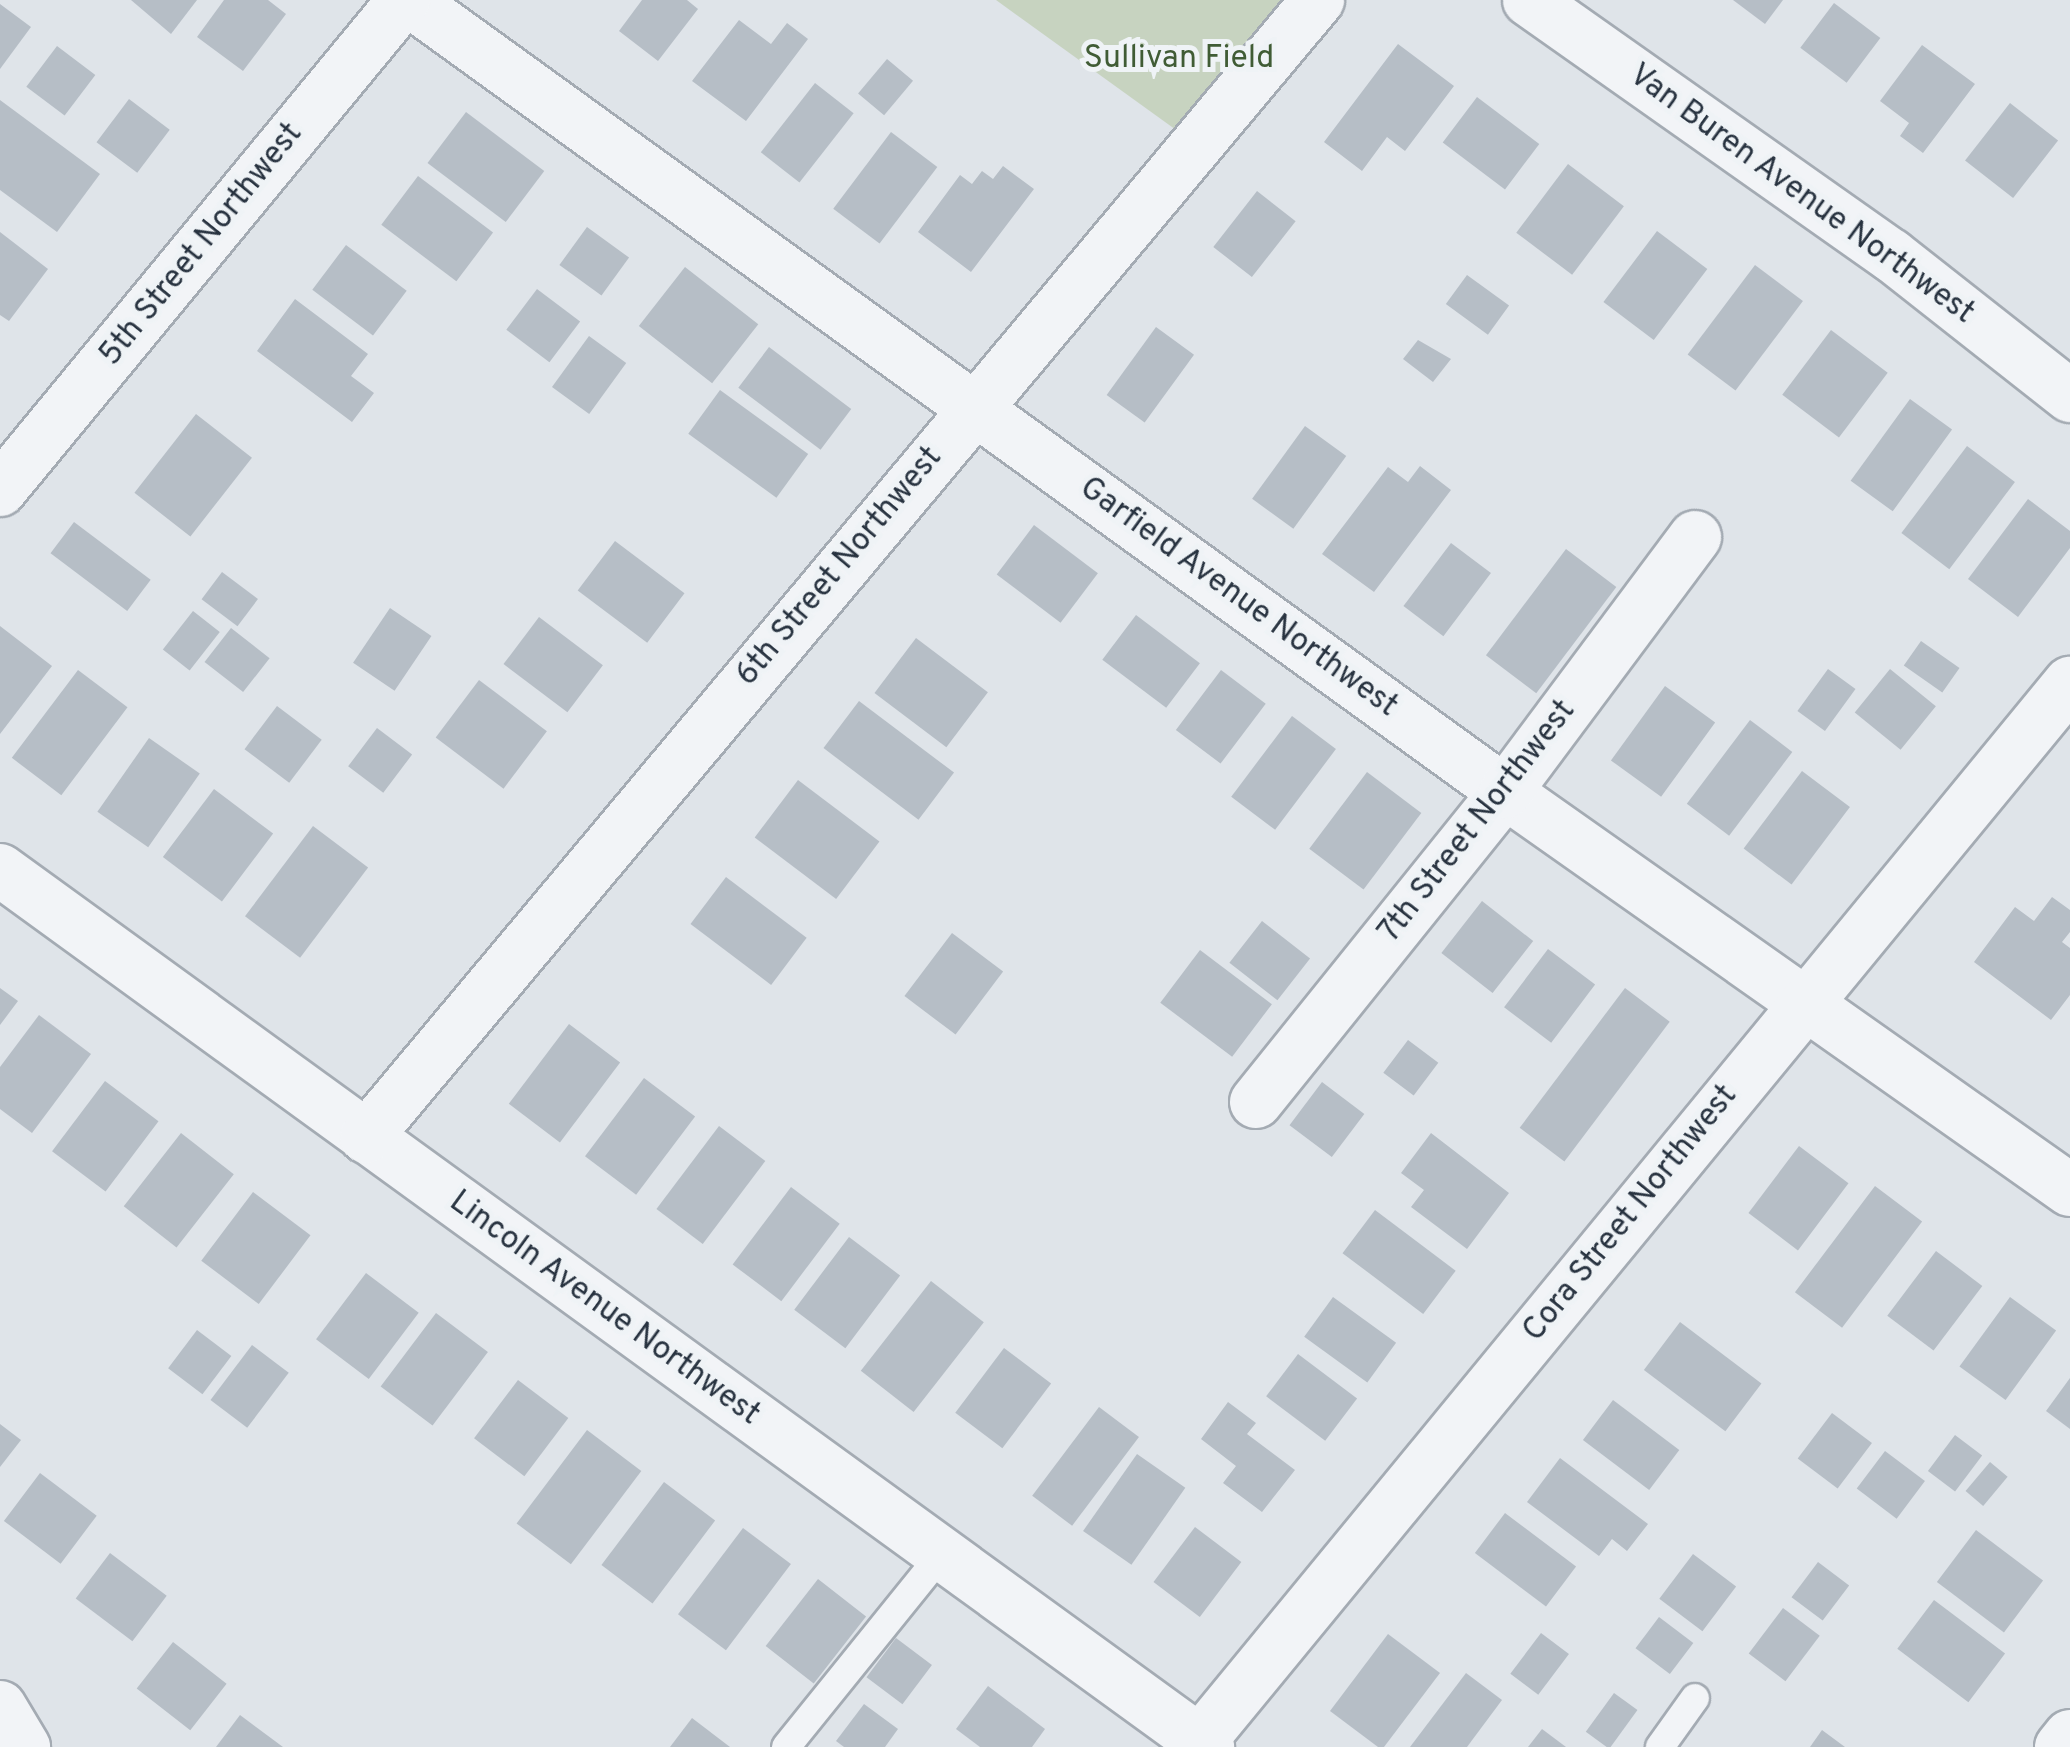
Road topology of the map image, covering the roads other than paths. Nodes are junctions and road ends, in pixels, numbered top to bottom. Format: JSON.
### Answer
{"nodes":[{"id":1,"x":406,"y":0,"type":"edge"},
{"id":2,"x":1318,"y":0,"type":"edge"},
{"id":3,"x":1529,"y":0,"type":"edge"},
{"id":4,"x":2070,"y":396,"type":"edge"},
{"id":5,"x":974,"y":406,"type":"junction"},
{"id":6,"x":0,"y":490,"type":"edge"},
{"id":7,"x":1695,"y":537,"type":"dead end"},
{"id":8,"x":2070,"y":683,"type":"edge"},
{"id":9,"x":1504,"y":792,"type":"junction"},
{"id":10,"x":0,"y":870,"type":"edge"},
{"id":11,"x":1807,"y":1000,"type":"junction"},
{"id":12,"x":1256,"y":1102,"type":"dead end"},
{"id":13,"x":366,"y":1137,"type":"junction"},
{"id":14,"x":2070,"y":1190,"type":"edge"},
{"id":15,"x":942,"y":1554,"type":"junction"},
{"id":16,"x":1695,"y":1698,"type":"dead end"},
{"id":17,"x":0,"y":1708,"type":"edge"},
{"id":18,"x":2070,"y":1736,"type":"edge"},
{"id":19,"x":1201,"y":1745,"type":"edge"},
{"id":20,"x":24,"y":1747,"type":"edge"},
{"id":21,"x":786,"y":1747,"type":"edge"},
{"id":22,"x":1660,"y":1747,"type":"edge"},
{"id":23,"x":2062,"y":1747,"type":"edge"}],
"edges":[{"from":1,"to":5,"type":"street","name":"Garfield Avenue Northwest"},
{"from":1,"to":6,"type":"street","name":"5th Street Northwest"},
{"from":2,"to":5,"type":"street","name":"6th Street Northwest"},
{"from":3,"to":4,"type":"street","name":"Van Buren Avenue Northwest"},
{"from":5,"to":9,"type":"street","name":"Garfield Avenue Northwest"},
{"from":5,"to":13,"type":"street","name":"6th Street Northwest"},
{"from":7,"to":9,"type":"street","name":"7th Street Northwest"},
{"from":8,"to":11,"type":"street","name":"Cora Street Northwest"},
{"from":9,"to":11,"type":"street","name":"Garfield Avenue Northwest"},
{"from":9,"to":12,"type":"street","name":"7th Street Northwest"},
{"from":10,"to":13,"type":"street","name":"Lincoln Avenue Northwest"},
{"from":11,"to":14,"type":"street","name":"Garfield Avenue Northwest"},
{"from":11,"to":19,"type":"street","name":"Cora Street Northwest"},
{"from":13,"to":15,"type":"street","name":"Lincoln Avenue Northwest"},
{"from":15,"to":19,"type":"street","name":"Lincoln Avenue Northwest"},
{"from":15,"to":21,"type":"lane"},
{"from":16,"to":22,"type":"lane"},
{"from":17,"to":20,"type":"street"},
{"from":18,"to":23,"type":"street"}]}
